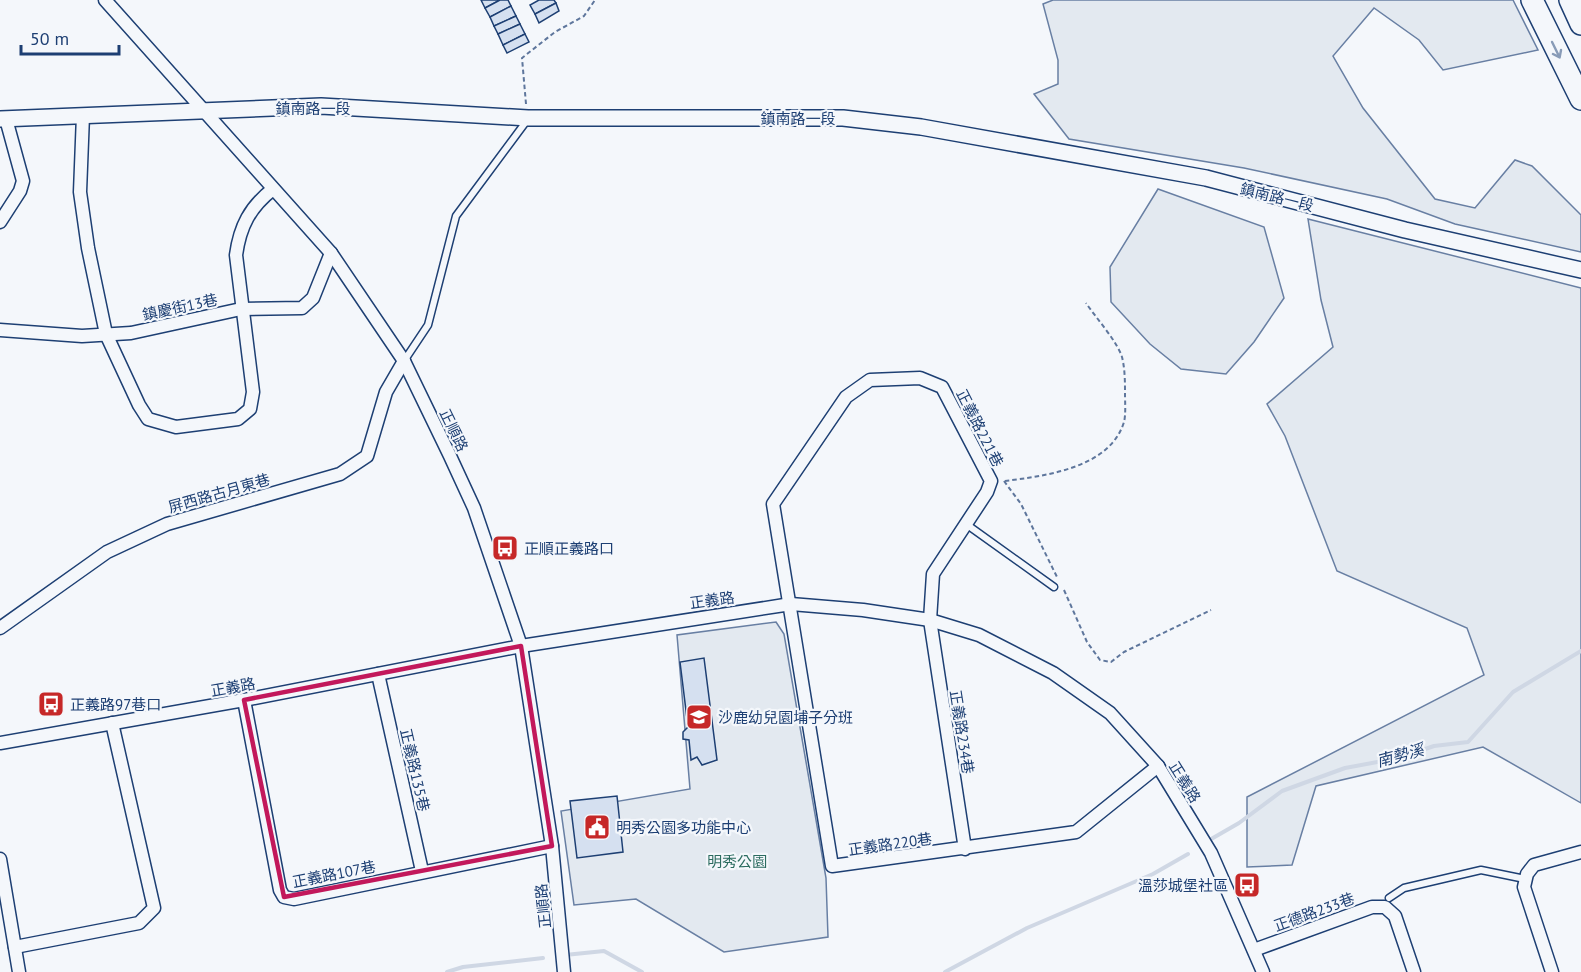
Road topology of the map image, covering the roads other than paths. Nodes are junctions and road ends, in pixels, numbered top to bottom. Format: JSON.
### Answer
{"nodes":[{"id":1,"x":105,"y":0,"type":"edge"},
{"id":2,"x":1532,"y":0,"type":"edge"},
{"id":3,"x":1570,"y":0,"type":"edge"},
{"id":4,"x":1581,"y":24,"type":"edge"},
{"id":5,"x":1581,"y":99,"type":"edge"},
{"id":6,"x":203,"y":111,"type":"junction"},
{"id":7,"x":83,"y":116,"type":"junction"},
{"id":8,"x":528,"y":118,"type":"junction"},
{"id":9,"x":3,"y":119,"type":"edge"},
{"id":10,"x":273,"y":189,"type":"junction"},
{"id":11,"x":0,"y":222,"type":"edge"},
{"id":12,"x":331,"y":253,"type":"junction"},
{"id":13,"x":1581,"y":270,"type":"edge"},
{"id":14,"x":241,"y":309,"type":"junction"},
{"id":15,"x":0,"y":330,"type":"edge"},
{"id":16,"x":106,"y":334,"type":"junction"},
{"id":17,"x":404,"y":361,"type":"junction"},
{"id":18,"x":965,"y":524,"type":"junction"},
{"id":19,"x":1054,"y":586,"type":"dead end"},
{"id":20,"x":791,"y":604,"type":"junction"},
{"id":21,"x":930,"y":620,"type":"junction"},
{"id":22,"x":0,"y":628,"type":"edge"},
{"id":23,"x":521,"y":646,"type":"junction"},
{"id":24,"x":378,"y":674,"type":"junction"},
{"id":25,"x":244,"y":700,"type":"junction"},
{"id":26,"x":112,"y":723,"type":"junction"},
{"id":27,"x":0,"y":743,"type":"edge"},
{"id":28,"x":1158,"y":766,"type":"junction"},
{"id":29,"x":552,"y":846,"type":"junction"},
{"id":30,"x":965,"y":849,"type":"junction"},
{"id":31,"x":1581,"y":852,"type":"edge"},
{"id":32,"x":0,"y":859,"type":"edge"},
{"id":33,"x":422,"y":871,"type":"junction"},
{"id":34,"x":1525,"y":879,"type":"junction"},
{"id":35,"x":1389,"y":898,"type":"dead end"},
{"id":36,"x":15,"y":947,"type":"junction"},
{"id":37,"x":1254,"y":950,"type":"junction"},
{"id":38,"x":19,"y":972,"type":"edge"},
{"id":39,"x":564,"y":972,"type":"edge"},
{"id":40,"x":1263,"y":972,"type":"edge"},
{"id":41,"x":1414,"y":972,"type":"edge"},
{"id":42,"x":1552,"y":972,"type":"edge"}],
"edges":[{"from":1,"to":6,"type":"street","name":"正順路"},
{"from":2,"to":5,"type":"highway","one_way":true},
{"from":3,"to":4,"type":"highway"},
{"from":6,"to":7,"type":"street","name":"鎮南路一段"},
{"from":6,"to":8,"type":"street","name":"鎮南路一段"},
{"from":6,"to":10,"type":"street","name":"正順路"},
{"from":7,"to":9,"type":"street","name":"鎮南路一段"},
{"from":7,"to":16,"type":"street"},
{"from":8,"to":13,"type":"street","name":"鎮南路一段"},
{"from":8,"to":17,"type":"lane"},
{"from":9,"to":11,"type":"street"},
{"from":10,"to":12,"type":"street","name":"正順路"},
{"from":10,"to":14,"type":"street"},
{"from":12,"to":14,"type":"street","name":"鎮慶街13巷"},
{"from":12,"to":17,"type":"street","name":"正順路"},
{"from":14,"to":16,"type":"street","name":"鎮慶街13巷"},
{"from":14,"to":16,"type":"street"},
{"from":15,"to":16,"type":"street","name":"鎮慶街13巷"},
{"from":17,"to":22,"type":"street","name":"屏西路古月東巷"},
{"from":17,"to":23,"type":"street","name":"正順路"},
{"from":18,"to":19,"type":"lane"},
{"from":18,"to":20,"type":"street","name":"正義路221巷"},
{"from":18,"to":21,"type":"street","name":"正義路221巷"},
{"from":20,"to":21,"type":"street","name":"正義路"},
{"from":20,"to":23,"type":"street","name":"正義路"},
{"from":20,"to":30,"type":"street","name":"正義路220巷"},
{"from":21,"to":28,"type":"street","name":"正義路"},
{"from":21,"to":30,"type":"street","name":"正義路234巷"},
{"from":23,"to":24,"type":"street","name":"正義路"},
{"from":23,"to":29,"type":"street","name":"正順路"},
{"from":24,"to":25,"type":"street","name":"正義路"},
{"from":24,"to":33,"type":"street","name":"正義路135巷"},
{"from":25,"to":26,"type":"street","name":"正義路"},
{"from":25,"to":33,"type":"street","name":"正義路107巷"},
{"from":26,"to":27,"type":"street","name":"正義路"},
{"from":26,"to":36,"type":"street"},
{"from":28,"to":30,"type":"street","name":"正義路220巷"},
{"from":28,"to":37,"type":"street","name":"正義路"},
{"from":29,"to":33,"type":"street","name":"正義路107巷"},
{"from":29,"to":39,"type":"street","name":"正順路"},
{"from":31,"to":34,"type":"street"},
{"from":32,"to":36,"type":"street"},
{"from":34,"to":35,"type":"lane"},
{"from":34,"to":42,"type":"street"},
{"from":36,"to":38,"type":"street"},
{"from":37,"to":40,"type":"street","name":"正義路"},
{"from":37,"to":41,"type":"street","name":"正德路233巷"}]}
